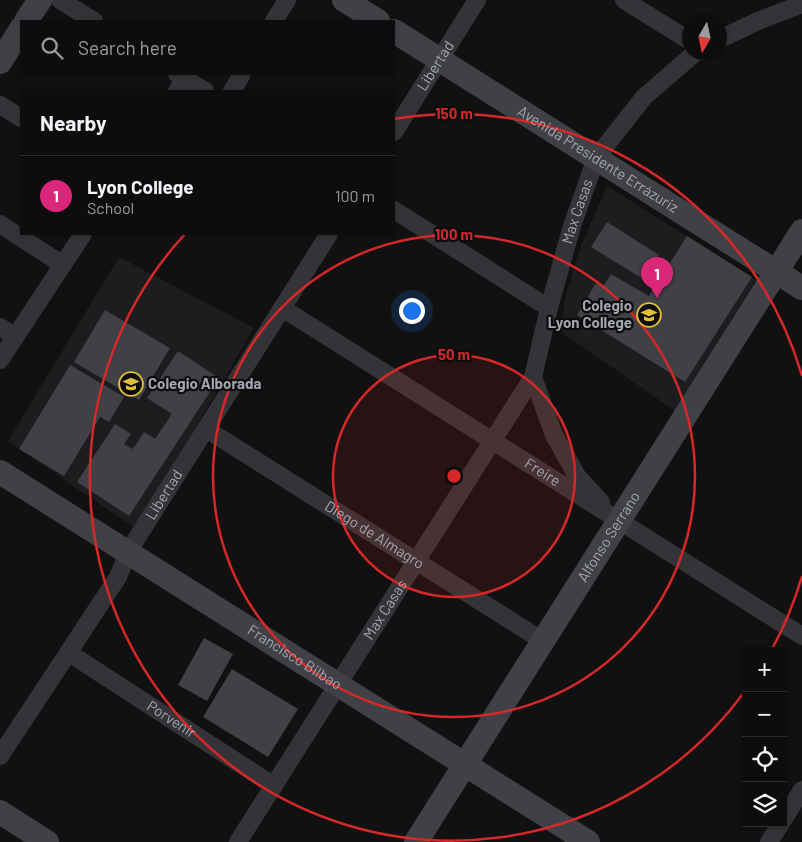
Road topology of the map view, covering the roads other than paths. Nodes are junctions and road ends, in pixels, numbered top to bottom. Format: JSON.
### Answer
{"nodes":[{"id":1,"x":40,"y":0,"type":"edge"},
{"id":2,"x":60,"y":0,"type":"edge"},
{"id":3,"x":287,"y":0,"type":"edge"},
{"id":4,"x":344,"y":0,"type":"edge"},
{"id":5,"x":477,"y":0,"type":"edge"},
{"id":6,"x":624,"y":0,"type":"edge"},
{"id":7,"x":802,"y":4,"type":"edge"},
{"id":8,"x":27,"y":20,"type":"edge"},
{"id":9,"x":92,"y":20,"type":"edge"},
{"id":10,"x":275,"y":20,"type":"edge"},
{"id":11,"x":376,"y":20,"type":"edge"},
{"id":12,"x":20,"y":31,"type":"edge"},
{"id":13,"x":395,"y":32,"type":"edge"},
{"id":14,"x":682,"y":36,"type":"edge"},
{"id":15,"x":727,"y":36,"type":"edge"},
{"id":16,"x":439,"y":60,"type":"junction"},
{"id":17,"x":687,"y":60,"type":"edge"},
{"id":18,"x":0,"y":62,"type":"edge"},
{"id":19,"x":241,"y":75,"type":"edge"},
{"id":20,"x":180,"y":81,"type":"edge"},
{"id":21,"x":202,"y":90,"type":"edge"},
{"id":22,"x":233,"y":90,"type":"edge"},
{"id":23,"x":0,"y":106,"type":"edge"},
{"id":24,"x":20,"y":117,"type":"edge"},
{"id":25,"x":395,"y":130,"type":"edge"},
{"id":26,"x":596,"y":158,"type":"junction"},
{"id":27,"x":395,"y":211,"type":"edge"},
{"id":28,"x":0,"y":224,"type":"edge"},
{"id":29,"x":802,"y":231,"type":"edge"},
{"id":30,"x":82,"y":235,"type":"edge"},
{"id":31,"x":328,"y":235,"type":"edge"},
{"id":32,"x":63,"y":265,"type":"junction"},
{"id":33,"x":776,"y":272,"type":"junction"},
{"id":34,"x":802,"y":288,"type":"edge"},
{"id":35,"x":282,"y":308,"type":"junction"},
{"id":36,"x":549,"y":308,"type":"junction"},
{"id":37,"x":0,"y":327,"type":"edge"},
{"id":38,"x":16,"y":336,"type":"junction"},
{"id":39,"x":0,"y":360,"type":"edge"},
{"id":40,"x":533,"y":376,"type":"junction"},
{"id":41,"x":206,"y":429,"type":"junction"},
{"id":42,"x":492,"y":440,"type":"junction"},
{"id":43,"x":0,"y":472,"type":"edge"},
{"id":44,"x":619,"y":520,"type":"junction"},
{"id":45,"x":128,"y":552,"type":"junction"},
{"id":46,"x":416,"y":561,"type":"junction"},
{"id":47,"x":802,"y":636,"type":"edge"},
{"id":48,"x":543,"y":641,"type":"junction"},
{"id":49,"x":69,"y":653,"type":"junction"},
{"id":50,"x":338,"y":684,"type":"junction"},
{"id":51,"x":0,"y":756,"type":"edge"},
{"id":52,"x":465,"y":764,"type":"junction"},
{"id":53,"x":274,"y":786,"type":"junction"},
{"id":54,"x":802,"y":790,"type":"edge"},
{"id":55,"x":0,"y":812,"type":"edge"},
{"id":56,"x":787,"y":814,"type":"edge"},
{"id":57,"x":778,"y":827,"type":"edge"},
{"id":58,"x":47,"y":842,"type":"edge"},
{"id":59,"x":238,"y":842,"type":"edge"},
{"id":60,"x":416,"y":842,"type":"edge"},
{"id":61,"x":588,"y":842,"type":"edge"},
{"id":62,"x":769,"y":842,"type":"edge"}],
"edges":[{"from":1,"to":8,"type":"street"},
{"from":2,"to":9,"type":"street"},
{"from":3,"to":10,"type":"street"},
{"from":4,"to":11,"type":"street"},
{"from":5,"to":16,"type":"street","name":"Libertad"},
{"from":6,"to":14,"type":"street"},
{"from":7,"to":15,"type":"street"},
{"from":12,"to":18,"type":"street"},
{"from":13,"to":16,"type":"street","name":"Avenida Presidente Errázuriz"},
{"from":16,"to":25,"type":"street","name":"Libertad"},
{"from":16,"to":26,"type":"street","name":"Avenida Presidente Errázuriz"},
{"from":17,"to":26,"type":"street","name":"Max Casas"},
{"from":19,"to":22,"type":"street"},
{"from":20,"to":21,"type":"street"},
{"from":23,"to":24,"type":"street"},
{"from":26,"to":33,"type":"street","name":"Avenida Presidente Errázuriz"},
{"from":26,"to":36,"type":"street","name":"Max Casas"},
{"from":27,"to":36,"type":"street"},
{"from":28,"to":32,"type":"street"},
{"from":29,"to":33,"type":"street","name":"Alfonso Serrano"},
{"from":30,"to":32,"type":"street"},
{"from":31,"to":35,"type":"street","name":"Libertad"},
{"from":32,"to":38,"type":"street"},
{"from":33,"to":34,"type":"street","name":"Avenida Presidente Errázuriz"},
{"from":33,"to":44,"type":"street","name":"Alfonso Serrano"},
{"from":35,"to":41,"type":"street","name":"Libertad"},
{"from":35,"to":42,"type":"street","name":"Freire"},
{"from":36,"to":40,"type":"street","name":"Max Casas"},
{"from":37,"to":38,"type":"street"},
{"from":38,"to":39,"type":"street"},
{"from":40,"to":42,"type":"street","name":"Max Casas"},
{"from":40,"to":44,"type":"street"},
{"from":41,"to":45,"type":"street","name":"Libertad"},
{"from":41,"to":46,"type":"street","name":"Diego de Almagro"},
{"from":42,"to":44,"type":"street","name":"Freire"},
{"from":42,"to":46,"type":"street","name":"Max Casas"},
{"from":43,"to":45,"type":"street","name":"Francisco Bilbao"},
{"from":44,"to":47,"type":"street","name":"Freire"},
{"from":44,"to":48,"type":"street","name":"Alfonso Serrano"},
{"from":45,"to":49,"type":"street","name":"Libertad"},
{"from":45,"to":50,"type":"street","name":"Francisco Bilbao"},
{"from":46,"to":48,"type":"street","name":"Diego de Almagro"},
{"from":46,"to":50,"type":"street","name":"Max Casas"},
{"from":48,"to":52,"type":"street","name":"Alfonso Serrano"},
{"from":49,"to":51,"type":"street","name":"Libertad"},
{"from":49,"to":53,"type":"street","name":"Porvenir"},
{"from":50,"to":52,"type":"street","name":"Francisco Bilbao"},
{"from":50,"to":53,"type":"street","name":"Max Casas"},
{"from":52,"to":60,"type":"street","name":"Alfonso Serrano"},
{"from":52,"to":61,"type":"street","name":"Francisco Bilbao"},
{"from":53,"to":59,"type":"street","name":"Max Casas"},
{"from":54,"to":56,"type":"street"},
{"from":55,"to":58,"type":"street"},
{"from":57,"to":62,"type":"street"}]}
